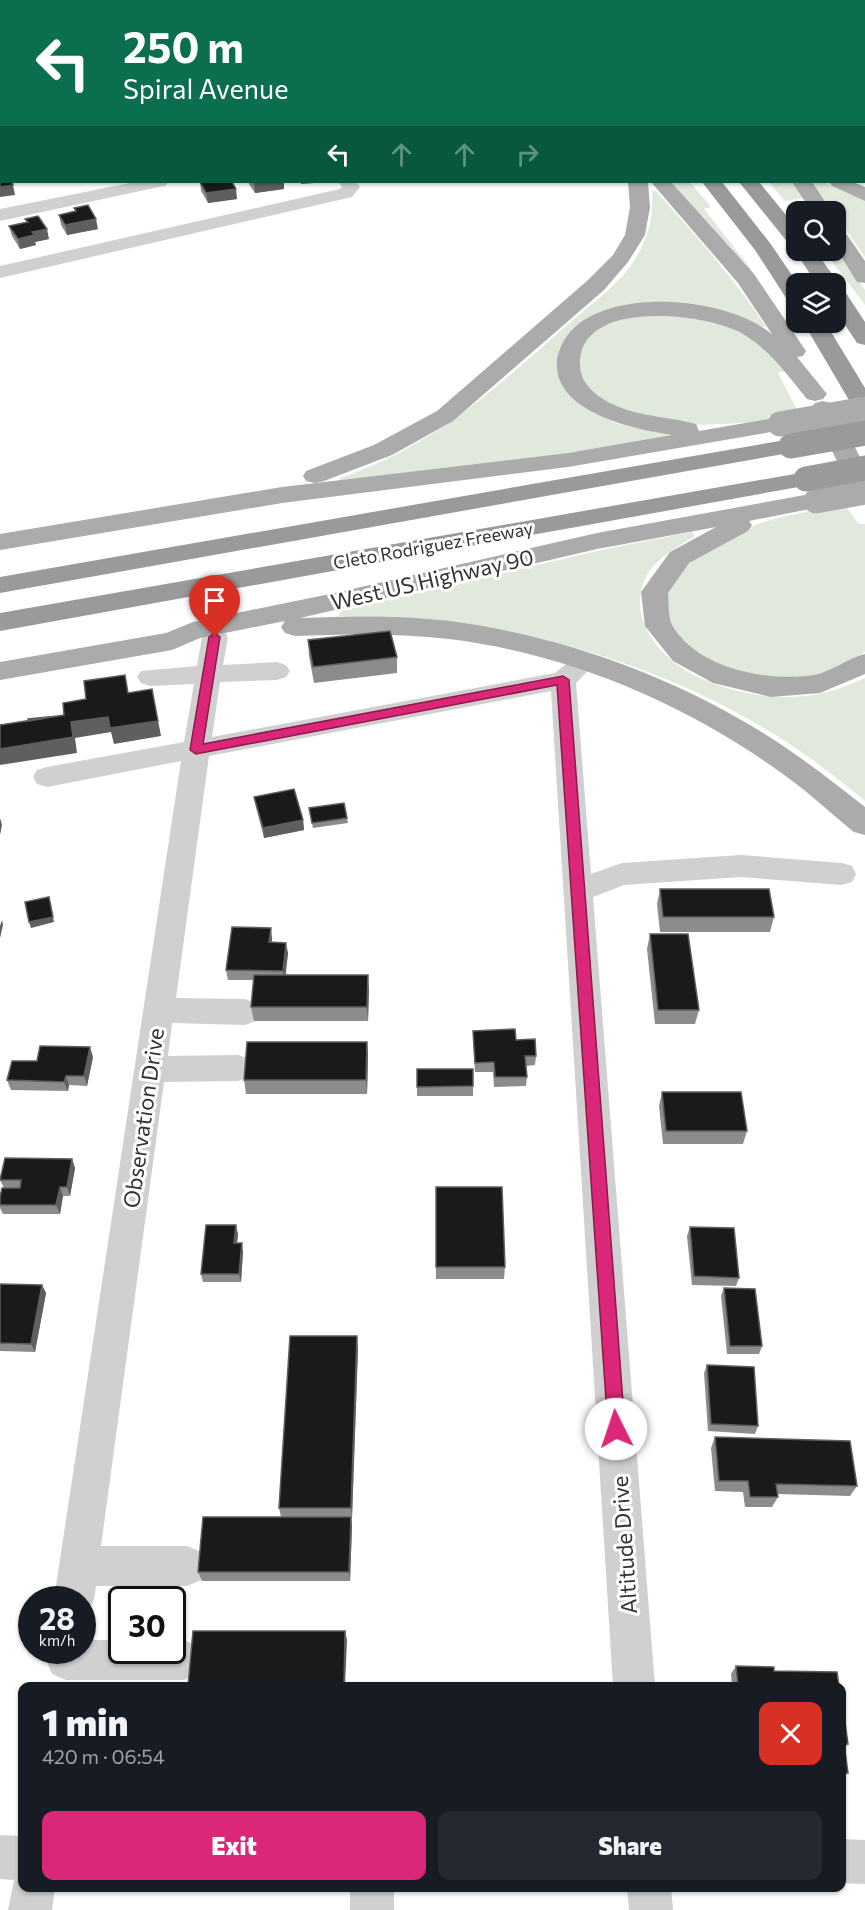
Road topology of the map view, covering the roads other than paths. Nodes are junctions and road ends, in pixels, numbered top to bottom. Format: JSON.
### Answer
{"nodes":[{"id":1,"x":154,"y":183,"type":"edge"},
{"id":2,"x":348,"y":183,"type":"edge"},
{"id":3,"x":638,"y":183,"type":"edge"},
{"id":4,"x":662,"y":183,"type":"edge"},
{"id":5,"x":713,"y":183,"type":"edge"},
{"id":6,"x":750,"y":183,"type":"edge"},
{"id":7,"x":803,"y":183,"type":"edge"},
{"id":8,"x":841,"y":183,"type":"edge"},
{"id":9,"x":865,"y":195,"type":"edge"},
{"id":10,"x":815,"y":201,"type":"edge"},
{"id":11,"x":0,"y":215,"type":"edge"},
{"id":12,"x":786,"y":228,"type":"edge"},
{"id":13,"x":846,"y":248,"type":"edge"},
{"id":14,"x":0,"y":272,"type":"edge"},
{"id":15,"x":865,"y":277,"type":"edge"},
{"id":16,"x":786,"y":281,"type":"edge"},
{"id":17,"x":846,"y":310,"type":"edge"},
{"id":18,"x":821,"y":333,"type":"edge"},
{"id":19,"x":865,"y":339,"type":"edge"},
{"id":20,"x":815,"y":394,"type":"junction"},
{"id":21,"x":865,"y":408,"type":"edge"},
{"id":22,"x":777,"y":432,"type":"junction"},
{"id":23,"x":865,"y":433,"type":"edge"},
{"id":24,"x":865,"y":468,"type":"edge"},
{"id":25,"x":865,"y":492,"type":"edge"},
{"id":26,"x":810,"y":494,"type":"junction"},
{"id":27,"x":216,"y":505,"type":"junction"},
{"id":28,"x":0,"y":542,"type":"edge"},
{"id":29,"x":0,"y":585,"type":"edge"},
{"id":30,"x":0,"y":622,"type":"edge"},
{"id":31,"x":215,"y":637,"type":"junction"},
{"id":32,"x":172,"y":641,"type":"junction"},
{"id":33,"x":865,"y":663,"type":"edge"},
{"id":34,"x":0,"y":671,"type":"edge"},
{"id":35,"x":277,"y":671,"type":"dead end"},
{"id":36,"x":574,"y":671,"type":"junction"},
{"id":37,"x":210,"y":675,"type":"junction"},
{"id":38,"x":150,"y":677,"type":"dead end"},
{"id":39,"x":196,"y":750,"type":"junction"},
{"id":40,"x":48,"y":777,"type":"dead end"},
{"id":41,"x":865,"y":824,"type":"edge"},
{"id":42,"x":842,"y":874,"type":"dead end"},
{"id":43,"x":578,"y":891,"type":"junction"},
{"id":44,"x":159,"y":1010,"type":"junction"},
{"id":45,"x":245,"y":1012,"type":"dead end"},
{"id":46,"x":238,"y":1068,"type":"dead end"},
{"id":47,"x":150,"y":1069,"type":"junction"},
{"id":48,"x":187,"y":1566,"type":"dead end"},
{"id":49,"x":77,"y":1582,"type":"edge"},
{"id":50,"x":108,"y":1663,"type":"edge"},
{"id":51,"x":65,"y":1665,"type":"edge"},
{"id":52,"x":634,"y":1682,"type":"edge"},
{"id":53,"x":0,"y":1857,"type":"edge"},
{"id":54,"x":18,"y":1858,"type":"edge"},
{"id":55,"x":846,"y":1861,"type":"edge"},
{"id":56,"x":865,"y":1862,"type":"edge"},
{"id":57,"x":32,"y":1892,"type":"edge"},
{"id":58,"x":372,"y":1892,"type":"edge"},
{"id":59,"x":649,"y":1892,"type":"edge"},
{"id":60,"x":30,"y":1910,"type":"edge"},
{"id":61,"x":372,"y":1910,"type":"edge"},
{"id":62,"x":651,"y":1910,"type":"edge"}],
"edges":[{"from":1,"to":11,"type":"street"},
{"from":2,"to":14,"type":"street"},
{"from":3,"to":27,"type":"main road"},
{"from":4,"to":20,"type":"main road"},
{"from":5,"to":16,"type":"highway"},
{"from":6,"to":12,"type":"highway"},
{"from":7,"to":10,"type":"main road"},
{"from":8,"to":9,"type":"main road"},
{"from":13,"to":15,"type":"main road"},
{"from":17,"to":19,"type":"highway"},
{"from":18,"to":21,"type":"highway"},
{"from":20,"to":22,"type":"main road"},
{"from":20,"to":25,"type":"main road"},
{"from":21,"to":22,"type":"main road","bridge":true},
{"from":22,"to":23,"type":"highway","name":"Cleto Rodriguez Freeway","bridge":true},
{"from":22,"to":27,"type":"main road"},
{"from":22,"to":29,"type":"highway","name":"Cleto Rodriguez Freeway"},
{"from":24,"to":26,"type":"highway","name":"Cleto Rodriguez Freeway","bridge":true},
{"from":25,"to":26,"type":"main road","name":"West US Highway 90","bridge":true},
{"from":26,"to":30,"type":"highway","name":"Cleto Rodriguez Freeway"},
{"from":26,"to":32,"type":"main road","name":"West US Highway 90"},
{"from":26,"to":33,"type":"main road"},
{"from":27,"to":28,"type":"main road"},
{"from":31,"to":32,"type":"main road"},
{"from":31,"to":36,"type":"main road"},
{"from":31,"to":37,"type":"street","name":"Observation Drive"},
{"from":32,"to":34,"type":"main road","name":"West US Highway 90"},
{"from":35,"to":37,"type":"street"},
{"from":36,"to":39,"type":"street"},
{"from":36,"to":41,"type":"main road"},
{"from":36,"to":43,"type":"street","name":"Altitude Drive"},
{"from":37,"to":38,"type":"street"},
{"from":37,"to":39,"type":"street","name":"Observation Drive"},
{"from":39,"to":40,"type":"street"},
{"from":39,"to":44,"type":"street","name":"Observation Drive"},
{"from":42,"to":43,"type":"street"},
{"from":43,"to":52,"type":"street","name":"Altitude Drive"},
{"from":44,"to":45,"type":"street"},
{"from":44,"to":47,"type":"street","name":"Observation Drive"},
{"from":46,"to":47,"type":"street"},
{"from":47,"to":49,"type":"street","name":"Observation Drive"},
{"from":48,"to":49,"type":"street"},
{"from":50,"to":51,"type":"street"},
{"from":53,"to":54,"type":"street"},
{"from":55,"to":56,"type":"street"},
{"from":57,"to":60,"type":"street"},
{"from":58,"to":61,"type":"street"},
{"from":59,"to":62,"type":"street"}]}
